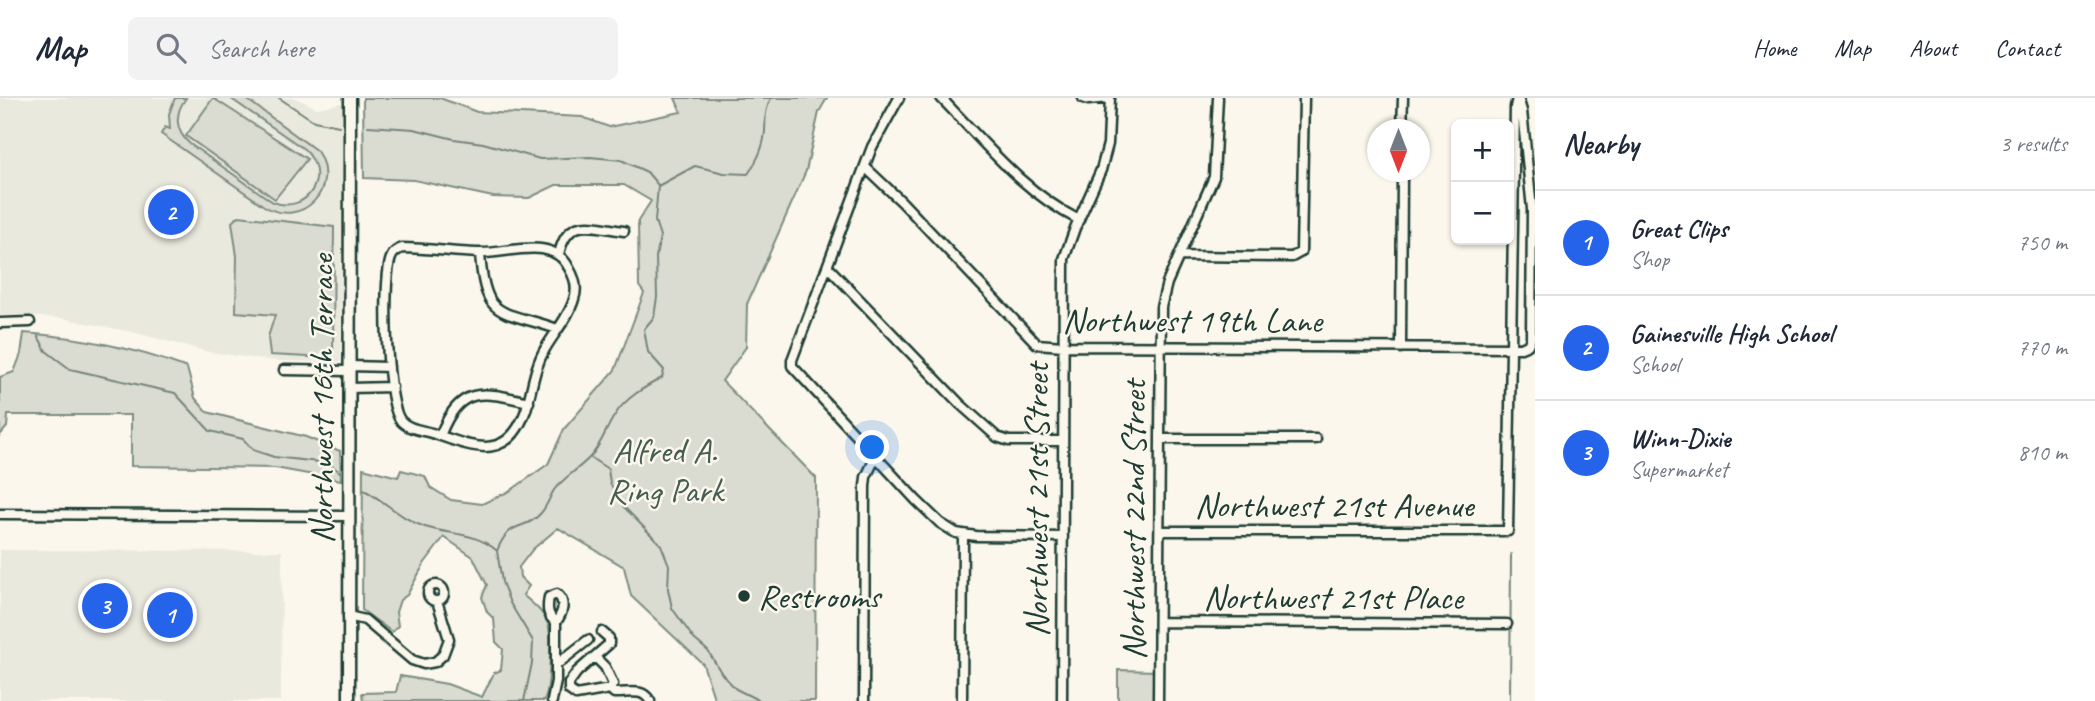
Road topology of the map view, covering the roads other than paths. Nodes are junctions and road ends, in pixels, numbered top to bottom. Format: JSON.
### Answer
{"nodes":[{"id":1,"x":350,"y":98,"type":"edge"},
{"id":2,"x":900,"y":98,"type":"edge"},
{"id":3,"x":941,"y":98,"type":"edge"},
{"id":4,"x":1083,"y":98,"type":"edge"},
{"id":5,"x":1110,"y":98,"type":"edge"},
{"id":6,"x":1218,"y":98,"type":"edge"},
{"id":7,"x":1304,"y":98,"type":"edge"},
{"id":8,"x":1403,"y":98,"type":"edge"},
{"id":9,"x":1518,"y":98,"type":"edge"},
{"id":10,"x":1402,"y":119,"type":"edge"},
{"id":11,"x":866,"y":168,"type":"junction"},
{"id":12,"x":1402,"y":182,"type":"edge"},
{"id":13,"x":1534,"y":209,"type":"edge"},
{"id":14,"x":1079,"y":220,"type":"junction"},
{"id":15,"x":624,"y":231,"type":"dead end"},
{"id":16,"x":480,"y":254,"type":"junction"},
{"id":17,"x":559,"y":254,"type":"junction"},
{"id":18,"x":1180,"y":256,"type":"junction"},
{"id":19,"x":828,"y":267,"type":"junction"},
{"id":20,"x":30,"y":322,"type":"dead end"},
{"id":21,"x":0,"y":323,"type":"edge"},
{"id":22,"x":557,"y":329,"type":"junction"},
{"id":23,"x":1063,"y":346,"type":"junction"},
{"id":24,"x":1160,"y":346,"type":"junction"},
{"id":25,"x":1401,"y":348,"type":"junction"},
{"id":26,"x":1510,"y":349,"type":"junction"},
{"id":27,"x":389,"y":367,"type":"junction"},
{"id":28,"x":350,"y":368,"type":"junction"},
{"id":29,"x":284,"y":370,"type":"dead end"},
{"id":30,"x":392,"y":387,"type":"junction"},
{"id":31,"x":350,"y":388,"type":"junction"},
{"id":32,"x":528,"y":402,"type":"junction"},
{"id":33,"x":440,"y":436,"type":"junction"},
{"id":34,"x":1160,"y":439,"type":"junction"},
{"id":35,"x":1316,"y":439,"type":"dead end"},
{"id":36,"x":1063,"y":441,"type":"junction"},
{"id":37,"x":876,"y":456,"type":"junction"},
{"id":38,"x":0,"y":514,"type":"edge"},
{"id":39,"x":349,"y":516,"type":"junction"},
{"id":40,"x":1160,"y":531,"type":"junction"},
{"id":41,"x":963,"y":535,"type":"junction"},
{"id":42,"x":1063,"y":537,"type":"junction"},
{"id":43,"x":437,"y":601,"type":"dead end"},
{"id":44,"x":349,"y":621,"type":"junction"},
{"id":45,"x":556,"y":622,"type":"dead end"},
{"id":46,"x":1159,"y":622,"type":"junction"},
{"id":47,"x":1507,"y":624,"type":"dead end"},
{"id":48,"x":602,"y":632,"type":"dead end"},
{"id":49,"x":588,"y":640,"type":"dead end"},
{"id":50,"x":596,"y":657,"type":"junction"},
{"id":51,"x":556,"y":662,"type":"junction"},
{"id":52,"x":556,"y":681,"type":"junction"},
{"id":53,"x":569,"y":683,"type":"junction"},
{"id":54,"x":610,"y":689,"type":"junction"},
{"id":55,"x":576,"y":698,"type":"edge"},
{"id":56,"x":349,"y":701,"type":"edge"},
{"id":57,"x":552,"y":701,"type":"edge"},
{"id":58,"x":650,"y":701,"type":"edge"},
{"id":59,"x":864,"y":701,"type":"edge"},
{"id":60,"x":962,"y":701,"type":"edge"},
{"id":61,"x":1062,"y":701,"type":"edge"},
{"id":62,"x":1158,"y":701,"type":"edge"}],
"edges":[{"from":1,"to":28,"type":"street","name":"Northwest 16th Terrace"},
{"from":2,"to":11,"type":"street"},
{"from":3,"to":14,"type":"street"},
{"from":4,"to":5,"type":"street"},
{"from":5,"to":14,"type":"street","name":"Northwest 21st Street"},
{"from":6,"to":18,"type":"street","name":"Northwest 22nd Street"},
{"from":7,"to":18,"type":"street"},
{"from":8,"to":10,"type":"street"},
{"from":9,"to":13,"type":"street"},
{"from":9,"to":26,"type":"street"},
{"from":11,"to":19,"type":"street"},
{"from":11,"to":23,"type":"street","name":"Northwest 19th Lane"},
{"from":12,"to":25,"type":"street"},
{"from":13,"to":26,"type":"street"},
{"from":14,"to":23,"type":"street","name":"Northwest 21st Street"},
{"from":15,"to":17,"type":"street"},
{"from":16,"to":17,"type":"street"},
{"from":16,"to":22,"type":"street"},
{"from":16,"to":27,"type":"street"},
{"from":17,"to":22,"type":"street"},
{"from":18,"to":24,"type":"street","name":"Northwest 22nd Street"},
{"from":19,"to":36,"type":"street"},
{"from":19,"to":37,"type":"street"},
{"from":20,"to":21,"type":"street"},
{"from":22,"to":32,"type":"street"},
{"from":23,"to":24,"type":"street","name":"Northwest 19th Lane"},
{"from":23,"to":36,"type":"street","name":"Northwest 21st Street"},
{"from":24,"to":25,"type":"street","name":"Northwest 19th Lane"},
{"from":24,"to":34,"type":"street","name":"Northwest 22nd Street"},
{"from":25,"to":26,"type":"street","name":"Northwest 19th Lane"},
{"from":26,"to":40,"type":"street","name":"Northwest 21st Avenue"},
{"from":27,"to":28,"type":"street"},
{"from":27,"to":30,"type":"street"},
{"from":28,"to":29,"type":"street"},
{"from":28,"to":31,"type":"street","name":"Northwest 16th Terrace"},
{"from":30,"to":31,"type":"street"},
{"from":30,"to":33,"type":"street"},
{"from":31,"to":39,"type":"street","name":"Northwest 16th Terrace"},
{"from":32,"to":33,"type":"street"},
{"from":32,"to":33,"type":"street"},
{"from":34,"to":35,"type":"street"},
{"from":34,"to":40,"type":"street","name":"Northwest 22nd Street"},
{"from":36,"to":42,"type":"street","name":"Northwest 21st Street"},
{"from":37,"to":41,"type":"street"},
{"from":37,"to":59,"type":"street"},
{"from":38,"to":39,"type":"street"},
{"from":39,"to":44,"type":"street","name":"Northwest 16th Terrace"},
{"from":40,"to":46,"type":"street","name":"Northwest 22nd Street"},
{"from":41,"to":42,"type":"street"},
{"from":41,"to":60,"type":"street"},
{"from":42,"to":61,"type":"street","name":"Northwest 21st Street"},
{"from":43,"to":44,"type":"street"},
{"from":44,"to":56,"type":"street","name":"Northwest 16th Terrace"},
{"from":45,"to":51,"type":"street"},
{"from":46,"to":47,"type":"street","name":"Northwest 21st Place"},
{"from":46,"to":62,"type":"street","name":"Northwest 22nd Street"},
{"from":48,"to":50,"type":"street"},
{"from":49,"to":51,"type":"street"},
{"from":50,"to":53,"type":"street"},
{"from":50,"to":54,"type":"street"},
{"from":51,"to":52,"type":"street"},
{"from":52,"to":53,"type":"street"},
{"from":52,"to":57,"type":"street"},
{"from":53,"to":55,"type":"street"},
{"from":54,"to":55,"type":"street"},
{"from":54,"to":58,"type":"street"}]}
